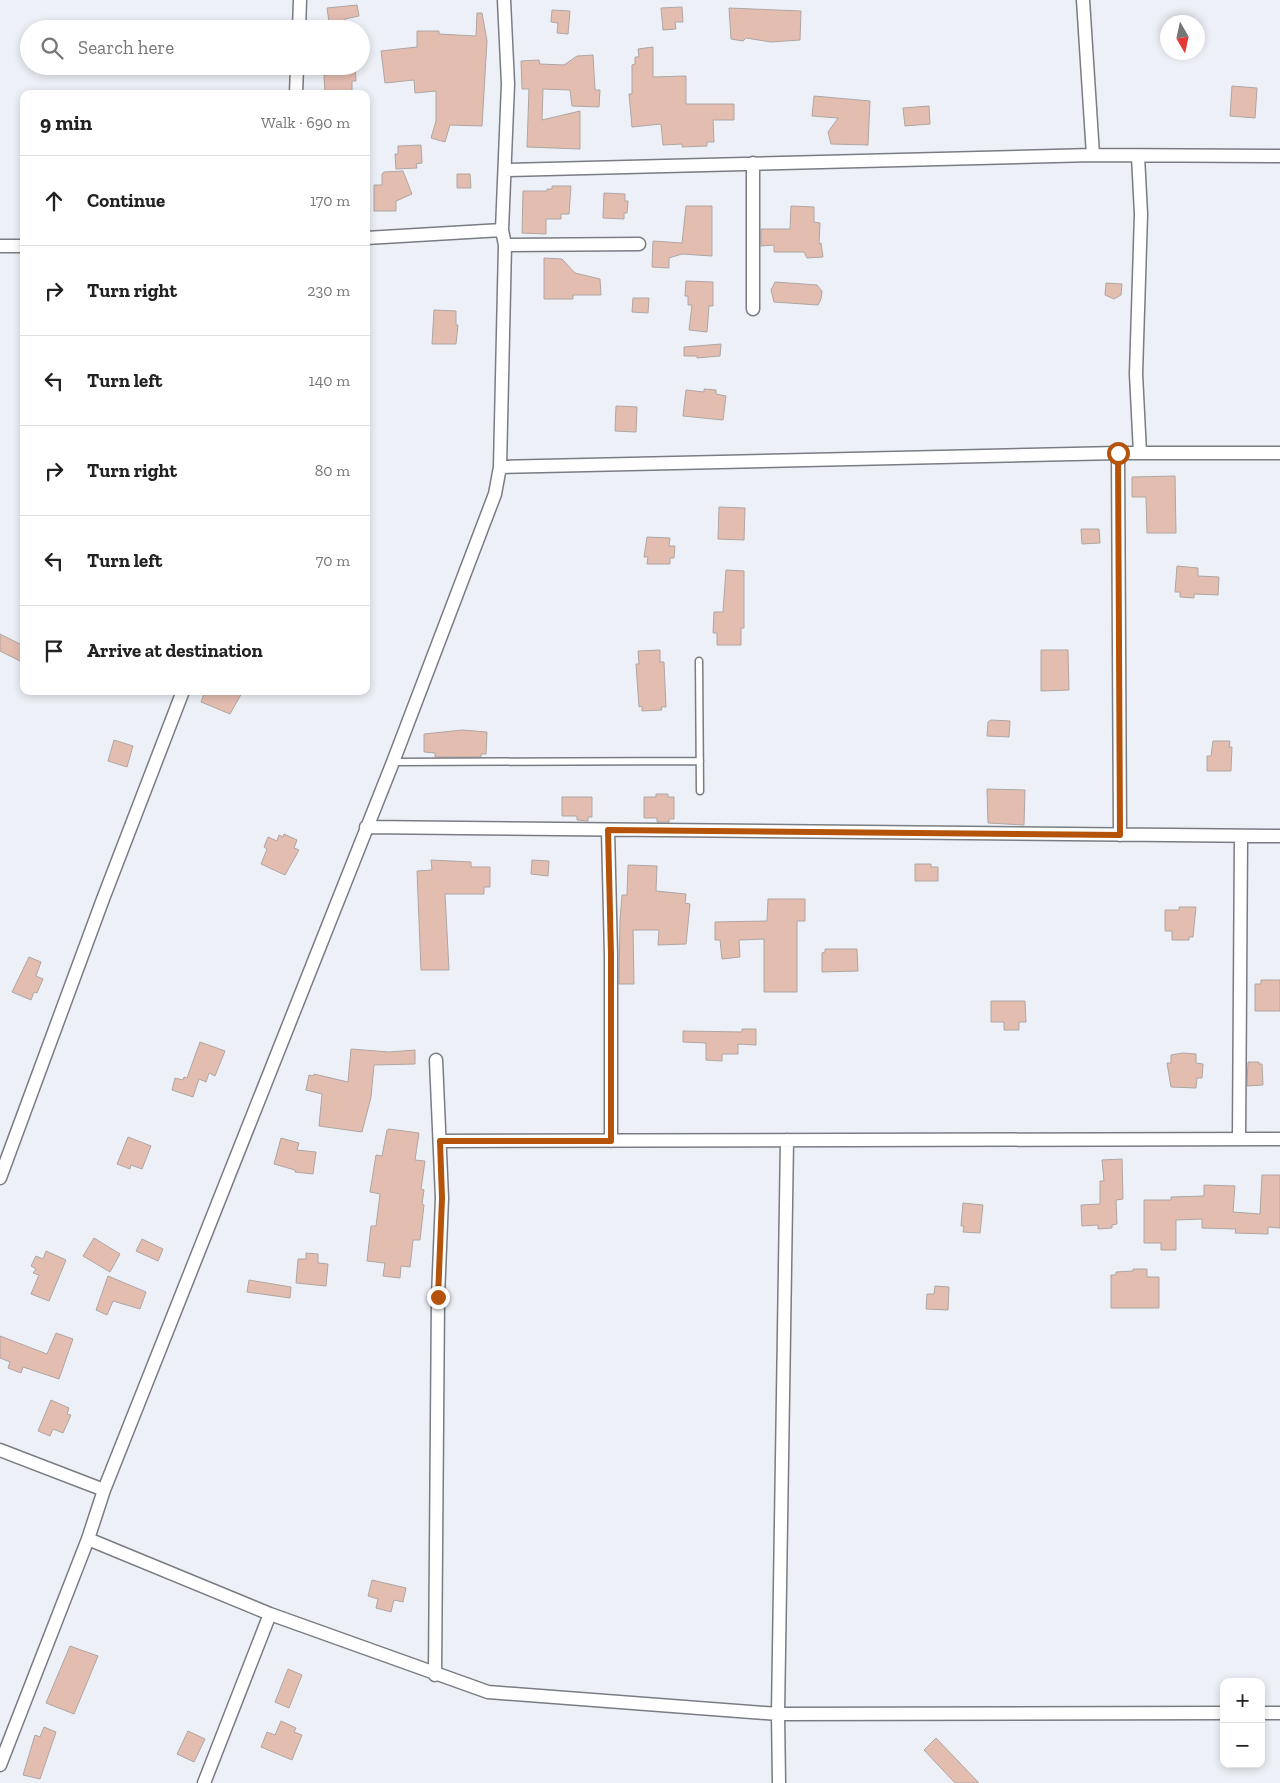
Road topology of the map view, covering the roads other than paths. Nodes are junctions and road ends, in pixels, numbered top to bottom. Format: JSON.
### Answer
{"nodes":[{"id":1,"x":300,"y":0,"type":"edge"},
{"id":2,"x":504,"y":0,"type":"edge"},
{"id":3,"x":1083,"y":0,"type":"edge"},
{"id":4,"x":299,"y":20,"type":"edge"},
{"id":5,"x":297,"y":75,"type":"edge"},
{"id":6,"x":296,"y":90,"type":"edge"},
{"id":7,"x":1093,"y":155,"type":"junction"},
{"id":8,"x":1138,"y":156,"type":"junction"},
{"id":9,"x":1280,"y":156,"type":"edge"},
{"id":10,"x":753,"y":163,"type":"junction"},
{"id":11,"x":505,"y":170,"type":"junction"},
{"id":12,"x":502,"y":230,"type":"junction"},
{"id":13,"x":370,"y":238,"type":"edge"},
{"id":14,"x":639,"y":244,"type":"dead end"},
{"id":15,"x":505,"y":245,"type":"junction"},
{"id":16,"x":0,"y":246,"type":"edge"},
{"id":17,"x":20,"y":246,"type":"edge"},
{"id":18,"x":753,"y":309,"type":"dead end"},
{"id":19,"x":1118,"y":453,"type":"junction"},
{"id":20,"x":1140,"y":453,"type":"junction"},
{"id":21,"x":1280,"y":453,"type":"edge"},
{"id":22,"x":500,"y":467,"type":"junction"},
{"id":23,"x":699,"y":661,"type":"dead end"},
{"id":24,"x":181,"y":695,"type":"edge"},
{"id":25,"x":700,"y":761,"type":"junction"},
{"id":26,"x":393,"y":762,"type":"junction"},
{"id":27,"x":700,"y":791,"type":"dead end"},
{"id":28,"x":366,"y":827,"type":"junction"},
{"id":29,"x":608,"y":830,"type":"junction"},
{"id":30,"x":1120,"y":835,"type":"junction"},
{"id":31,"x":1241,"y":836,"type":"junction"},
{"id":32,"x":1280,"y":836,"type":"edge"},
{"id":33,"x":436,"y":1060,"type":"dead end"},
{"id":34,"x":1239,"y":1139,"type":"junction"},
{"id":35,"x":1280,"y":1139,"type":"edge"},
{"id":36,"x":787,"y":1140,"type":"junction"},
{"id":37,"x":440,"y":1141,"type":"junction"},
{"id":38,"x":611,"y":1141,"type":"junction"},
{"id":39,"x":0,"y":1178,"type":"edge"},
{"id":40,"x":0,"y":1450,"type":"edge"},
{"id":41,"x":104,"y":1490,"type":"junction"},
{"id":42,"x":88,"y":1539,"type":"junction"},
{"id":43,"x":270,"y":1614,"type":"junction"},
{"id":44,"x":435,"y":1675,"type":"junction"},
{"id":45,"x":1220,"y":1713,"type":"edge"},
{"id":46,"x":1265,"y":1713,"type":"edge"},
{"id":47,"x":1280,"y":1713,"type":"edge"},
{"id":48,"x":778,"y":1714,"type":"junction"},
{"id":49,"x":0,"y":1765,"type":"edge"},
{"id":50,"x":204,"y":1783,"type":"edge"},
{"id":51,"x":779,"y":1783,"type":"edge"}],
"edges":[{"from":1,"to":4,"type":"street"},
{"from":2,"to":11,"type":"street"},
{"from":3,"to":7,"type":"street"},
{"from":5,"to":6,"type":"street"},
{"from":7,"to":8,"type":"street"},
{"from":7,"to":10,"type":"street"},
{"from":8,"to":9,"type":"street"},
{"from":8,"to":20,"type":"street"},
{"from":10,"to":11,"type":"street"},
{"from":10,"to":18,"type":"street"},
{"from":11,"to":12,"type":"street"},
{"from":12,"to":13,"type":"street"},
{"from":12,"to":15,"type":"street"},
{"from":14,"to":15,"type":"street"},
{"from":15,"to":22,"type":"street"},
{"from":16,"to":17,"type":"street"},
{"from":19,"to":20,"type":"street"},
{"from":19,"to":22,"type":"street"},
{"from":19,"to":30,"type":"street"},
{"from":20,"to":21,"type":"street"},
{"from":22,"to":26,"type":"street"},
{"from":23,"to":25,"type":"lane"},
{"from":24,"to":39,"type":"street"},
{"from":25,"to":26,"type":"lane"},
{"from":25,"to":27,"type":"lane"},
{"from":26,"to":28,"type":"street"},
{"from":28,"to":29,"type":"street"},
{"from":28,"to":41,"type":"street"},
{"from":29,"to":30,"type":"street"},
{"from":29,"to":38,"type":"street"},
{"from":30,"to":31,"type":"street"},
{"from":31,"to":32,"type":"street"},
{"from":31,"to":34,"type":"street"},
{"from":33,"to":37,"type":"street"},
{"from":34,"to":35,"type":"street"},
{"from":34,"to":36,"type":"street"},
{"from":36,"to":38,"type":"street"},
{"from":36,"to":48,"type":"street"},
{"from":37,"to":38,"type":"street"},
{"from":37,"to":44,"type":"street"},
{"from":40,"to":41,"type":"street"},
{"from":41,"to":42,"type":"street"},
{"from":42,"to":43,"type":"street"},
{"from":42,"to":49,"type":"street"},
{"from":43,"to":44,"type":"street"},
{"from":43,"to":50,"type":"street"},
{"from":44,"to":48,"type":"street"},
{"from":45,"to":48,"type":"street"},
{"from":46,"to":47,"type":"street"},
{"from":48,"to":51,"type":"street"}]}
